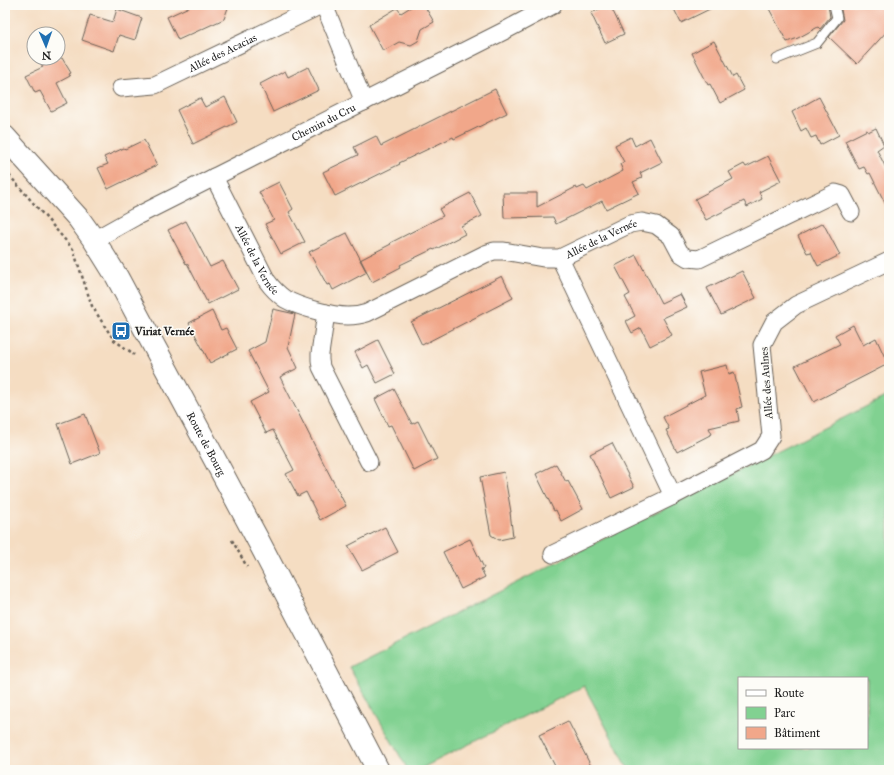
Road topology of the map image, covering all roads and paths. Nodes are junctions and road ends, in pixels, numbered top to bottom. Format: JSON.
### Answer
{"nodes":[{"id":1,"x":321,"y":5,"type":"edge"},
{"id":2,"x":324,"y":5,"type":"edge"},
{"id":3,"x":552,"y":5,"type":"edge"},
{"id":4,"x":834,"y":5,"type":"edge"},
{"id":5,"x":777,"y":58,"type":"dead end"},
{"id":6,"x":121,"y":88,"type":"dead end"},
{"id":7,"x":364,"y":102,"type":"junction"},
{"id":8,"x":5,"y":137,"type":"edge"},
{"id":9,"x":5,"y":170,"type":"edge"},
{"id":10,"x":214,"y":177,"type":"junction"},
{"id":11,"x":851,"y":212,"type":"dead end"},
{"id":12,"x":94,"y":240,"type":"junction"},
{"id":13,"x":560,"y":258,"type":"junction"},
{"id":14,"x":889,"y":261,"type":"edge"},
{"id":15,"x":326,"y":313,"type":"junction"},
{"id":16,"x":135,"y":356,"type":"dead end"},
{"id":17,"x":369,"y":462,"type":"dead end"},
{"id":18,"x":673,"y":496,"type":"junction"},
{"id":19,"x":232,"y":539,"type":"dead end"},
{"id":20,"x":553,"y":554,"type":"dead end"},
{"id":21,"x":247,"y":567,"type":"dead end"},
{"id":22,"x":378,"y":770,"type":"edge"}],
"edges":[{"from":1,"to":6,"type":"street","name":"Allée des Acacias"},
{"from":2,"to":7,"type":"street"},
{"from":3,"to":7,"type":"street","name":"Chemin du Cru"},
{"from":4,"to":5,"type":"lane"},
{"from":7,"to":10,"type":"street","name":"Chemin du Cru"},
{"from":8,"to":12,"type":"street","name":"Route de Bourg"},
{"from":9,"to":16,"type":"path"},
{"from":10,"to":12,"type":"street","name":"Chemin du Cru"},
{"from":10,"to":15,"type":"street","name":"Allée de la Vernée"},
{"from":11,"to":13,"type":"street","name":"Allée de la Vernée"},
{"from":12,"to":22,"type":"street","name":"Route de Bourg"},
{"from":13,"to":15,"type":"street","name":"Allée de la Vernée"},
{"from":13,"to":18,"type":"street"},
{"from":14,"to":18,"type":"street","name":"Allée des Aulnes"},
{"from":15,"to":17,"type":"street"},
{"from":18,"to":20,"type":"street","name":"Allée des Aulnes"},
{"from":19,"to":21,"type":"path"}]}
